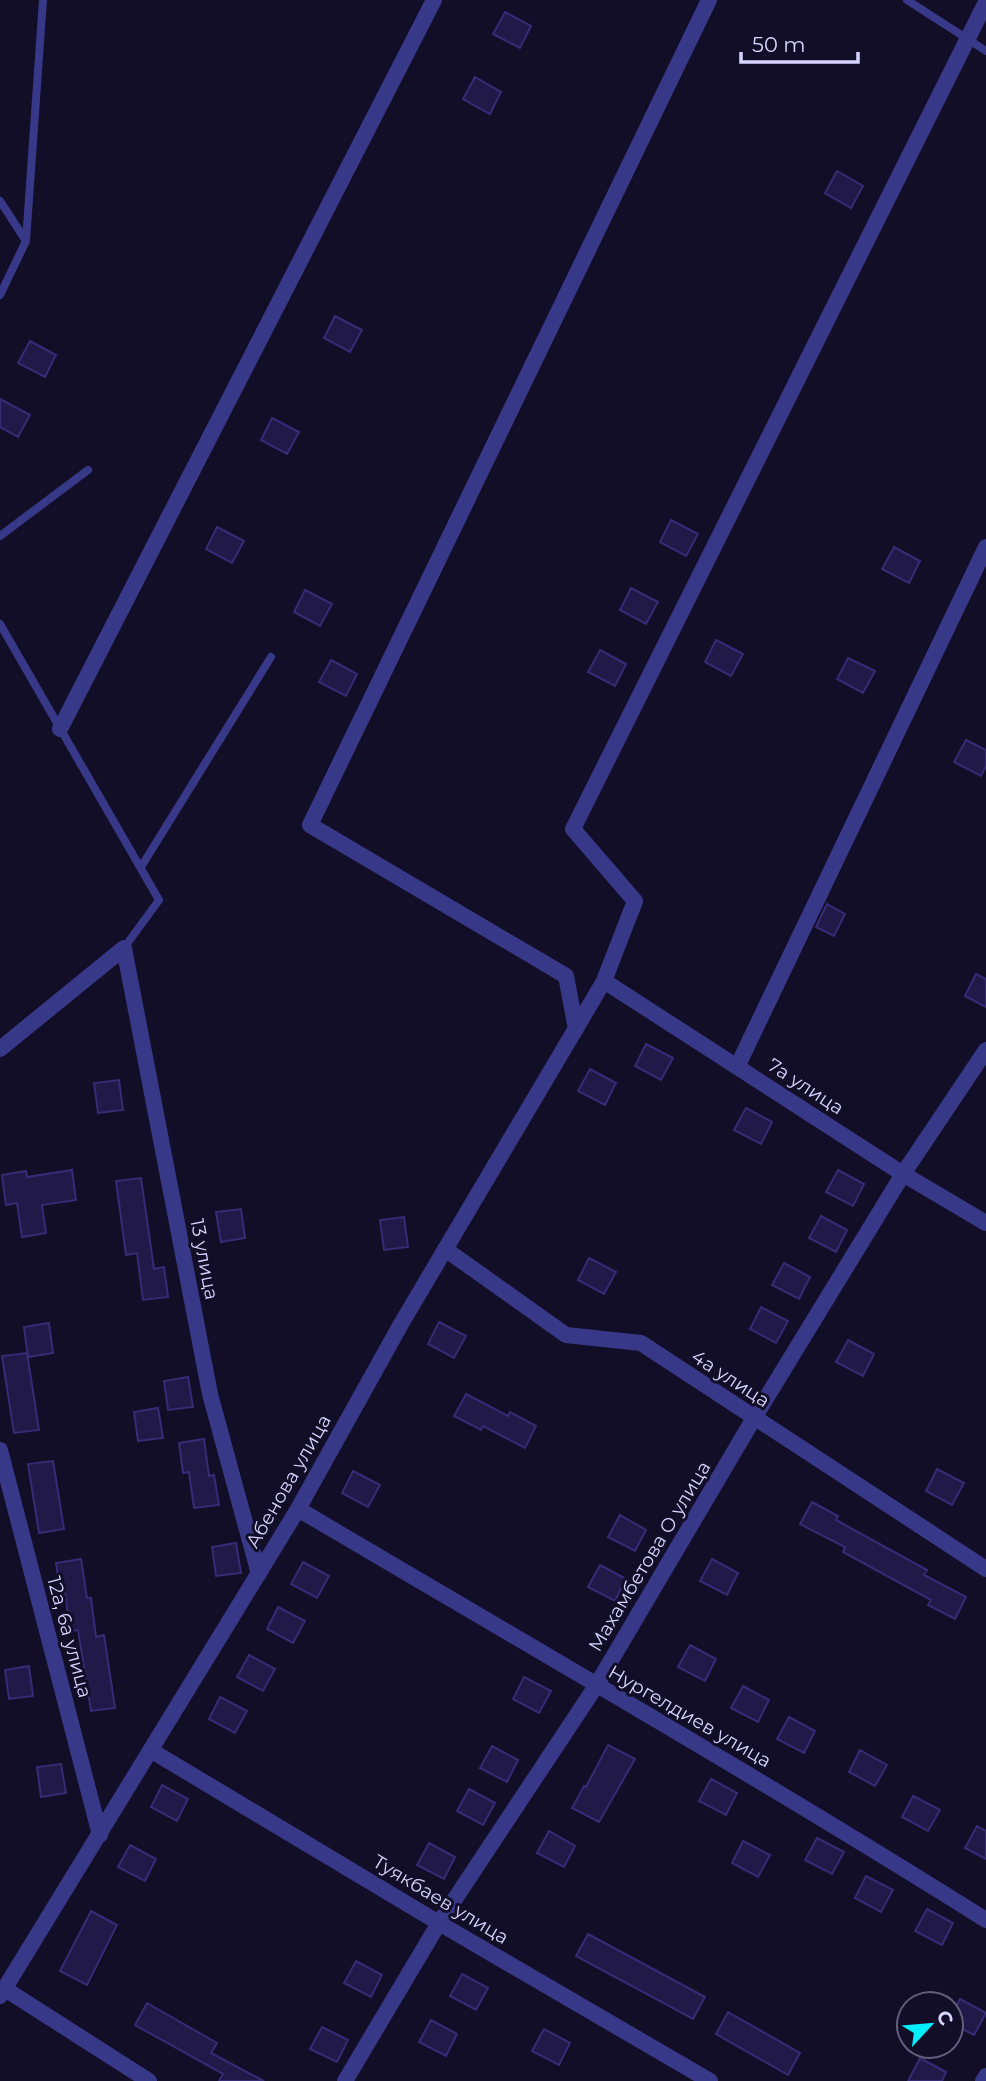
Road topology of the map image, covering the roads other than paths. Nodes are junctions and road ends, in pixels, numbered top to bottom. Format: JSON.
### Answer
{"nodes":[{"id":1,"x":43,"y":0,"type":"edge"},
{"id":2,"x":434,"y":0,"type":"edge"},
{"id":3,"x":709,"y":0,"type":"edge"},
{"id":4,"x":907,"y":0,"type":"edge"},
{"id":5,"x":986,"y":2,"type":"edge"},
{"id":6,"x":967,"y":39,"type":"junction"},
{"id":7,"x":986,"y":51,"type":"edge"},
{"id":8,"x":0,"y":201,"type":"edge"},
{"id":9,"x":26,"y":241,"type":"junction"},
{"id":10,"x":0,"y":295,"type":"edge"},
{"id":11,"x":88,"y":470,"type":"dead end"},
{"id":12,"x":0,"y":536,"type":"edge"},
{"id":13,"x":986,"y":547,"type":"edge"},
{"id":14,"x":0,"y":624,"type":"edge"},
{"id":15,"x":271,"y":657,"type":"dead end"},
{"id":16,"x":61,"y":729,"type":"junction"},
{"id":17,"x":141,"y":867,"type":"junction"},
{"id":18,"x":124,"y":948,"type":"junction"},
{"id":19,"x":604,"y":981,"type":"junction"},
{"id":20,"x":576,"y":1029,"type":"junction"},
{"id":21,"x":0,"y":1049,"type":"edge"},
{"id":22,"x":986,"y":1050,"type":"edge"},
{"id":23,"x":737,"y":1067,"type":"junction"},
{"id":24,"x":903,"y":1174,"type":"junction"},
{"id":25,"x":986,"y":1223,"type":"edge"},
{"id":26,"x":445,"y":1249,"type":"junction"},
{"id":27,"x":754,"y":1418,"type":"junction"},
{"id":28,"x":0,"y":1450,"type":"edge"},
{"id":29,"x":298,"y":1508,"type":"junction"},
{"id":30,"x":986,"y":1569,"type":"edge"},
{"id":31,"x":259,"y":1573,"type":"junction"},
{"id":32,"x":596,"y":1686,"type":"junction"},
{"id":33,"x":152,"y":1751,"type":"junction"},
{"id":34,"x":100,"y":1835,"type":"junction"},
{"id":35,"x":986,"y":1920,"type":"edge"},
{"id":36,"x":439,"y":1923,"type":"junction"},
{"id":37,"x":2,"y":1993,"type":"edge"},
{"id":38,"x":986,"y":2076,"type":"edge"},
{"id":39,"x":149,"y":2081,"type":"edge"},
{"id":40,"x":345,"y":2081,"type":"edge"},
{"id":41,"x":710,"y":2081,"type":"edge"},
{"id":42,"x":983,"y":2081,"type":"edge"}],
"edges":[{"from":1,"to":9,"type":"lane"},
{"from":2,"to":16,"type":"street"},
{"from":3,"to":20,"type":"street"},
{"from":4,"to":6,"type":"lane"},
{"from":5,"to":6,"type":"street"},
{"from":6,"to":7,"type":"lane"},
{"from":6,"to":19,"type":"street","name":"Абенова улица"},
{"from":8,"to":9,"type":"lane"},
{"from":9,"to":10,"type":"lane"},
{"from":11,"to":12,"type":"lane"},
{"from":13,"to":23,"type":"street"},
{"from":14,"to":16,"type":"lane"},
{"from":15,"to":17,"type":"lane"},
{"from":16,"to":17,"type":"lane"},
{"from":17,"to":18,"type":"lane"},
{"from":18,"to":21,"type":"street"},
{"from":18,"to":31,"type":"street","name":"13 улица"},
{"from":19,"to":20,"type":"street","name":"Абенова улица"},
{"from":19,"to":23,"type":"street","name":"7а улица"},
{"from":20,"to":26,"type":"street","name":"Абенова улица"},
{"from":22,"to":24,"type":"street","name":"Махамбетова О улица"},
{"from":23,"to":24,"type":"street","name":"7а улица"},
{"from":24,"to":25,"type":"street","name":"7а улица"},
{"from":24,"to":27,"type":"street","name":"Махамбетова О улица"},
{"from":26,"to":27,"type":"street","name":"4а улица"},
{"from":26,"to":29,"type":"street","name":"Абенова улица"},
{"from":27,"to":30,"type":"street","name":"4а улица"},
{"from":27,"to":32,"type":"street","name":"Махамбетова О улица"},
{"from":28,"to":34,"type":"street","name":"12а, 6а улица"},
{"from":29,"to":31,"type":"street","name":"Абенова улица"},
{"from":29,"to":32,"type":"street","name":"Нургелдиев улица"},
{"from":31,"to":33,"type":"street","name":"Абенова улица"},
{"from":32,"to":35,"type":"street","name":"Нургелдиев улица"},
{"from":32,"to":36,"type":"street","name":"Махамбетова О улица"},
{"from":33,"to":34,"type":"street","name":"Абенова улица"},
{"from":33,"to":36,"type":"street","name":"Туякбаев улица"},
{"from":34,"to":37,"type":"street","name":"Абенова улица"},
{"from":36,"to":40,"type":"street","name":"Махамбетова О улица"},
{"from":36,"to":41,"type":"street","name":"Туякбаев улица"},
{"from":37,"to":39,"type":"street"},
{"from":38,"to":42,"type":"street"}]}
